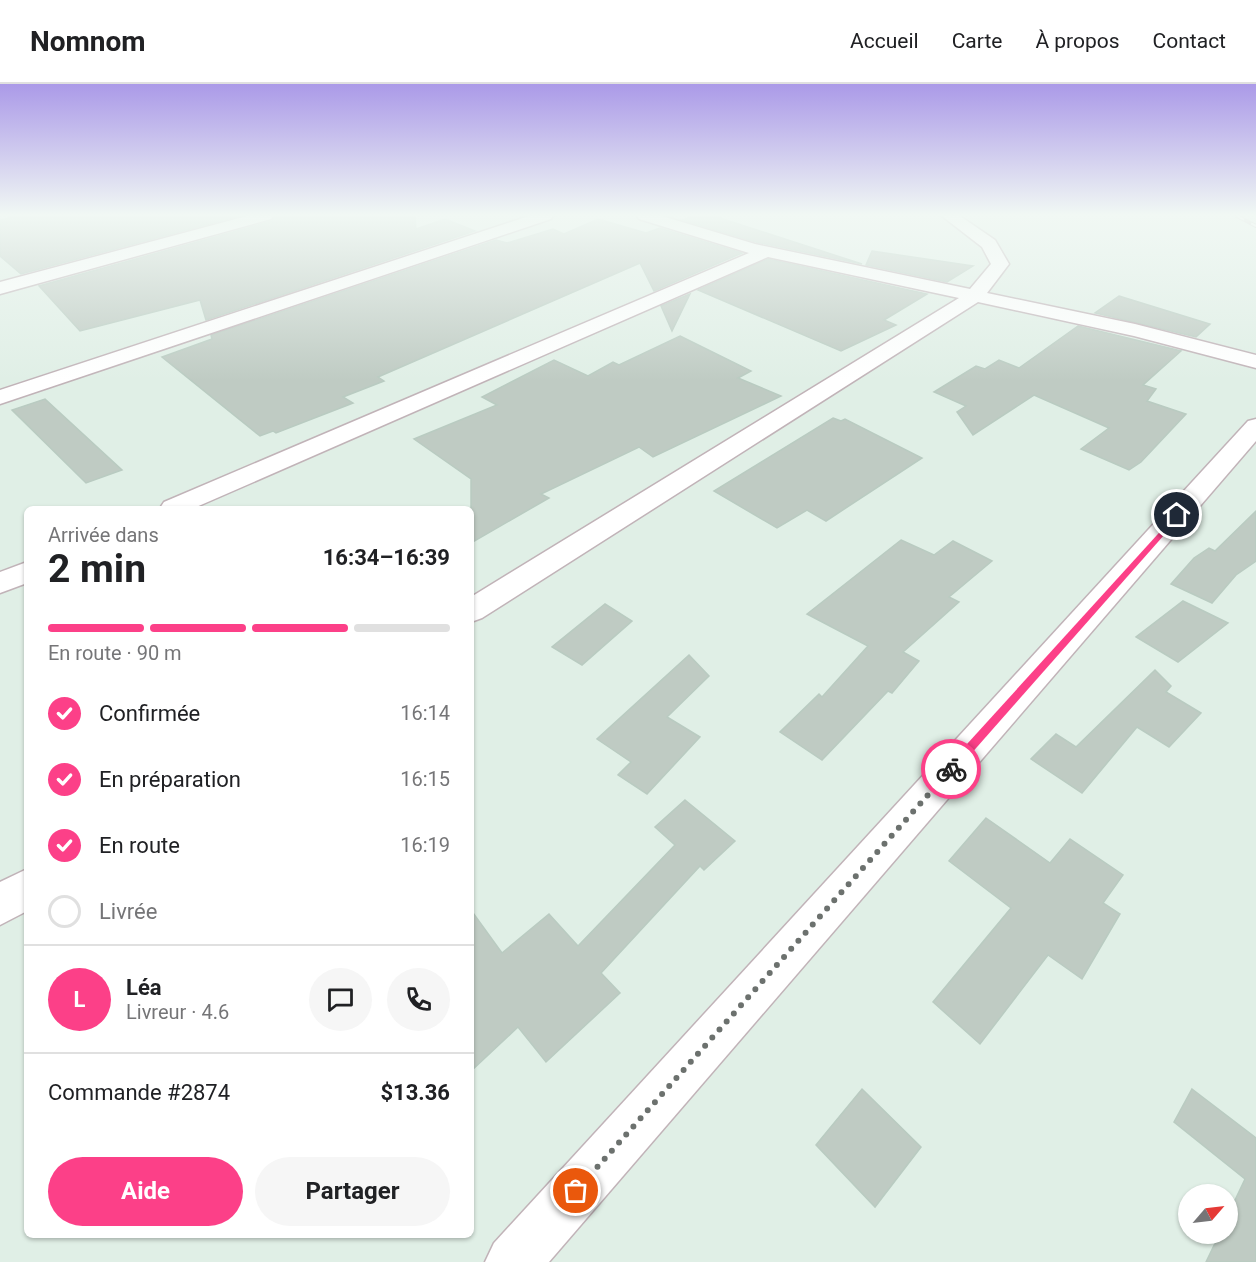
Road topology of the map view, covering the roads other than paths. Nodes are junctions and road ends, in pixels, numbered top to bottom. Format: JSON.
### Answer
{"nodes":[{"id":1,"x":63,"y":271,"type":"edge"},
{"id":2,"x":379,"y":271,"type":"edge"},
{"id":3,"x":721,"y":271,"type":"edge"},
{"id":4,"x":853,"y":271,"type":"edge"},
{"id":5,"x":995,"y":271,"type":"edge"},
{"id":6,"x":0,"y":288,"type":"edge"},
{"id":7,"x":974,"y":297,"type":"junction"},
{"id":8,"x":1256,"y":362,"type":"edge"},
{"id":9,"x":0,"y":397,"type":"edge"},
{"id":10,"x":1256,"y":426,"type":"edge"},
{"id":11,"x":178,"y":506,"type":"edge"},
{"id":12,"x":24,"y":573,"type":"edge"},
{"id":13,"x":0,"y":583,"type":"edge"},
{"id":14,"x":474,"y":609,"type":"edge"},
{"id":15,"x":24,"y":890,"type":"edge"},
{"id":16,"x":0,"y":905,"type":"edge"},
{"id":17,"x":513,"y":1262,"type":"edge"}],
"edges":[{"from":1,"to":6,"type":"street"},
{"from":2,"to":9,"type":"street"},
{"from":3,"to":11,"type":"street"},
{"from":4,"to":7,"type":"street"},
{"from":5,"to":7,"type":"street"},
{"from":7,"to":8,"type":"street"},
{"from":7,"to":14,"type":"street"},
{"from":10,"to":17,"type":"street"},
{"from":12,"to":13,"type":"street"},
{"from":15,"to":16,"type":"street"}]}
